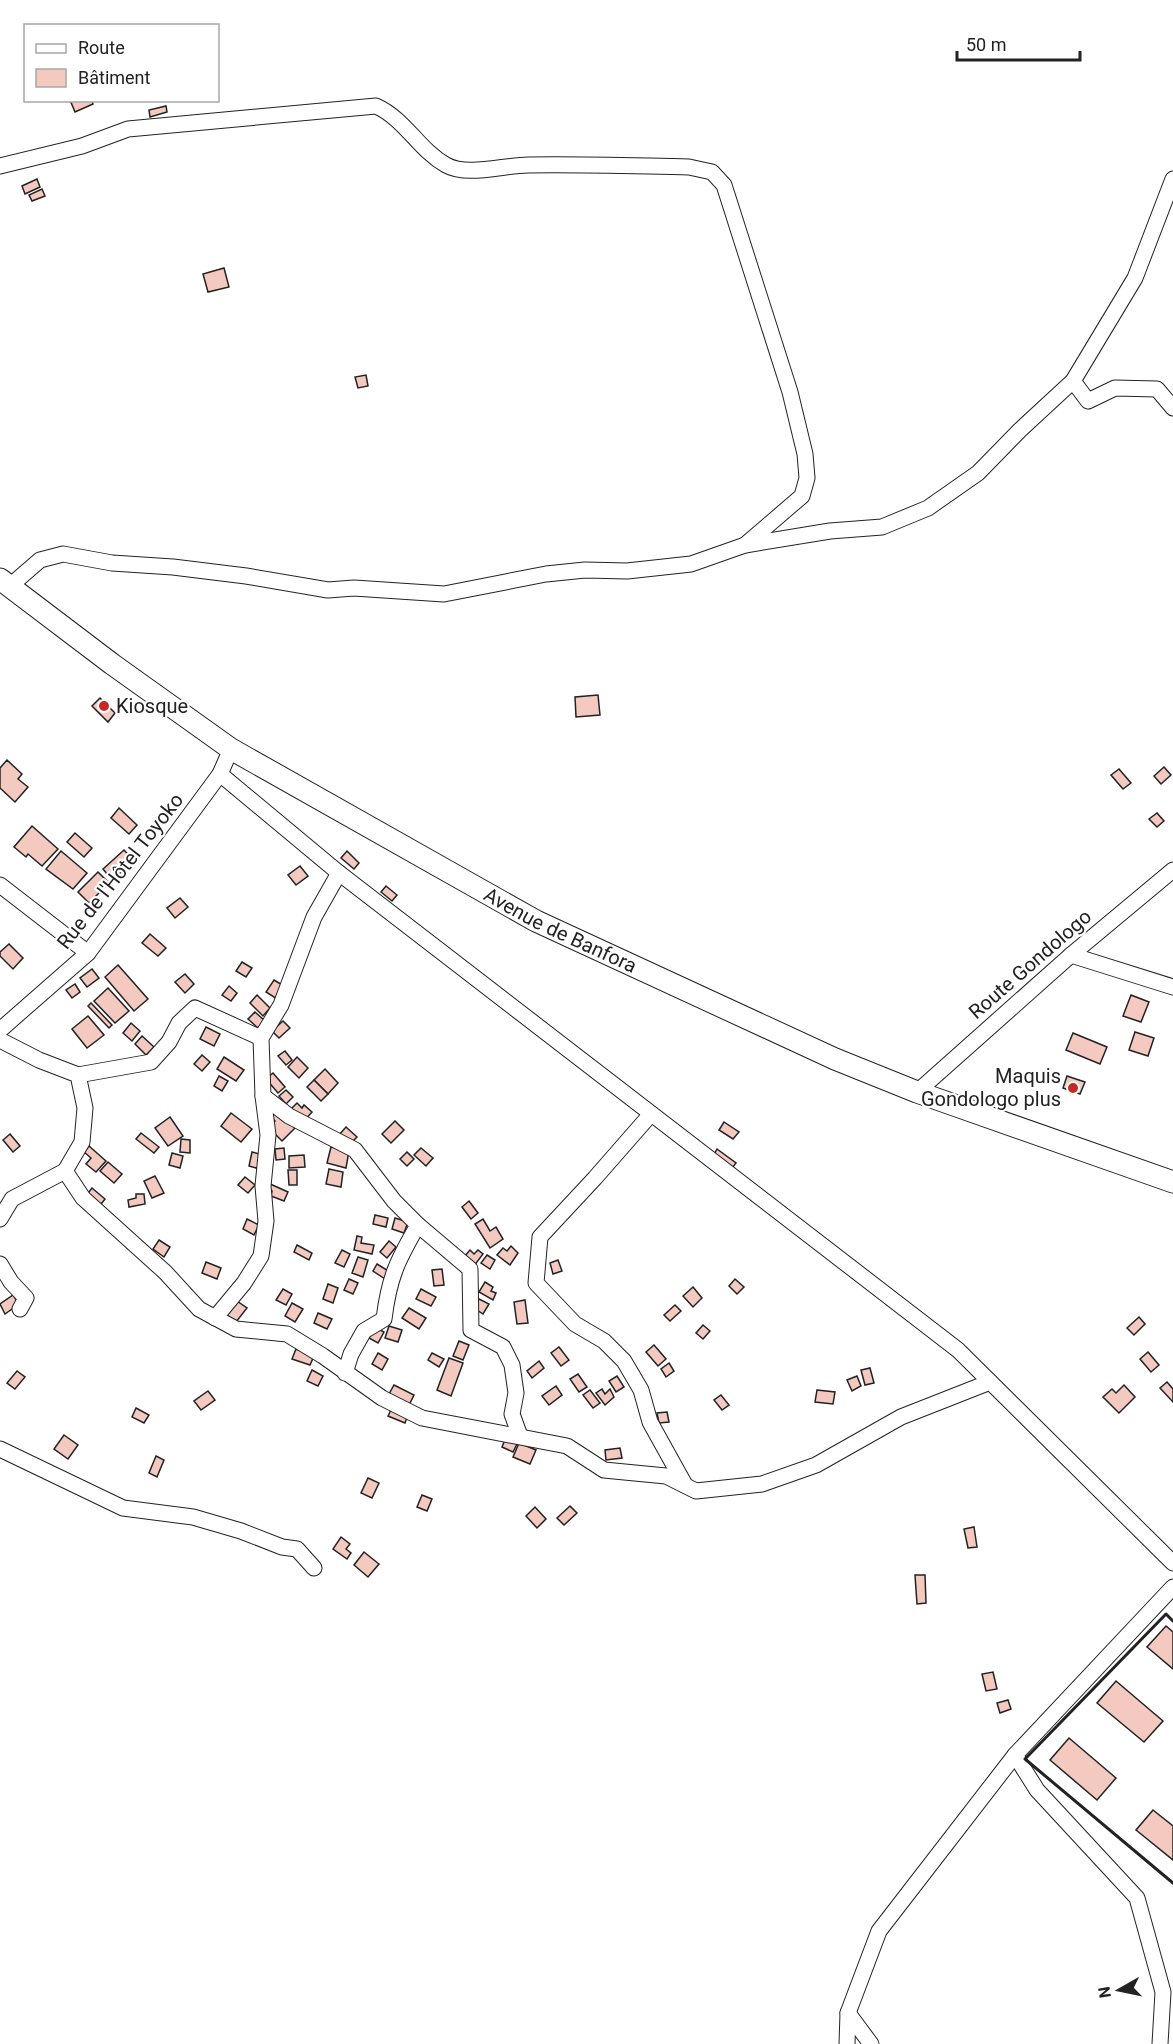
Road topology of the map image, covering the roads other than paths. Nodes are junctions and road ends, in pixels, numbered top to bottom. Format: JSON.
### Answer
{"nodes":[{"id":1,"x":0,"y":166,"type":"edge"},
{"id":2,"x":1173,"y":179,"type":"edge"},
{"id":3,"x":1073,"y":381,"type":"junction"},
{"id":4,"x":1173,"y":408,"type":"edge"},
{"id":5,"x":745,"y":545,"type":"junction"},
{"id":6,"x":5,"y":583,"type":"edge"},
{"id":7,"x":231,"y":749,"type":"junction"},
{"id":8,"x":220,"y":774,"type":"junction"},
{"id":9,"x":1173,"y":870,"type":"edge"},
{"id":10,"x":339,"y":873,"type":"junction"},
{"id":11,"x":0,"y":885,"type":"edge"},
{"id":12,"x":88,"y":953,"type":"junction"},
{"id":13,"x":1071,"y":955,"type":"junction"},
{"id":14,"x":1173,"y":987,"type":"edge"},
{"id":15,"x":0,"y":1030,"type":"edge"},
{"id":16,"x":261,"y":1038,"type":"junction"},
{"id":17,"x":0,"y":1040,"type":"edge"},
{"id":18,"x":78,"y":1075,"type":"junction"},
{"id":19,"x":917,"y":1092,"type":"junction"},
{"id":20,"x":263,"y":1096,"type":"junction"},
{"id":21,"x":651,"y":1113,"type":"junction"},
{"id":22,"x":64,"y":1171,"type":"junction"},
{"id":23,"x":1173,"y":1182,"type":"edge"},
{"id":24,"x":0,"y":1220,"type":"edge"},
{"id":25,"x":418,"y":1225,"type":"junction"},
{"id":26,"x":0,"y":1264,"type":"edge"},
{"id":27,"x":20,"y":1309,"type":"dead end"},
{"id":28,"x":215,"y":1317,"type":"junction"},
{"id":29,"x":345,"y":1373,"type":"junction"},
{"id":30,"x":990,"y":1382,"type":"junction"},
{"id":31,"x":520,"y":1436,"type":"junction"},
{"id":32,"x":0,"y":1449,"type":"edge"},
{"id":33,"x":685,"y":1485,"type":"junction"},
{"id":34,"x":1173,"y":1563,"type":"edge"},
{"id":35,"x":314,"y":1568,"type":"dead end"},
{"id":36,"x":1173,"y":1587,"type":"edge"},
{"id":37,"x":1015,"y":1755,"type":"junction"},
{"id":38,"x":848,"y":2013,"type":"junction"},
{"id":39,"x":847,"y":2044,"type":"edge"},
{"id":40,"x":870,"y":2044,"type":"edge"},
{"id":41,"x":1160,"y":2044,"type":"edge"}],
"edges":[{"from":1,"to":5,"type":"street"},
{"from":2,"to":3,"type":"street"},
{"from":3,"to":4,"type":"street"},
{"from":3,"to":5,"type":"street"},
{"from":5,"to":6,"type":"street"},
{"from":6,"to":7,"type":"main road","name":"Avenue de Banfora"},
{"from":7,"to":8,"type":"street","name":"Rue de l'Hôtel Toyoko"},
{"from":7,"to":19,"type":"main road","name":"Avenue de Banfora"},
{"from":8,"to":10,"type":"street"},
{"from":8,"to":12,"type":"street","name":"Rue de l'Hôtel Toyoko"},
{"from":9,"to":13,"type":"street","name":"Route Gondologo"},
{"from":10,"to":16,"type":"street"},
{"from":10,"to":21,"type":"street"},
{"from":11,"to":12,"type":"street"},
{"from":12,"to":15,"type":"street","name":"Rue de l'Hôtel Toyoko"},
{"from":13,"to":14,"type":"street"},
{"from":13,"to":19,"type":"street","name":"Route Gondologo"},
{"from":16,"to":18,"type":"street"},
{"from":16,"to":20,"type":"street"},
{"from":17,"to":18,"type":"street"},
{"from":18,"to":22,"type":"street"},
{"from":19,"to":23,"type":"main road","name":"Avenue de Banfora"},
{"from":20,"to":25,"type":"street"},
{"from":20,"to":28,"type":"street"},
{"from":21,"to":30,"type":"street"},
{"from":21,"to":33,"type":"street"},
{"from":22,"to":24,"type":"street"},
{"from":22,"to":28,"type":"street"},
{"from":25,"to":29,"type":"street"},
{"from":25,"to":31,"type":"street"},
{"from":26,"to":27,"type":"street"},
{"from":28,"to":29,"type":"street"},
{"from":29,"to":31,"type":"street"},
{"from":30,"to":33,"type":"street"},
{"from":30,"to":34,"type":"street"},
{"from":31,"to":33,"type":"street"},
{"from":32,"to":35,"type":"street"},
{"from":36,"to":37,"type":"street"},
{"from":37,"to":38,"type":"street"},
{"from":37,"to":41,"type":"street"},
{"from":38,"to":39,"type":"street"},
{"from":38,"to":40,"type":"street"}]}
